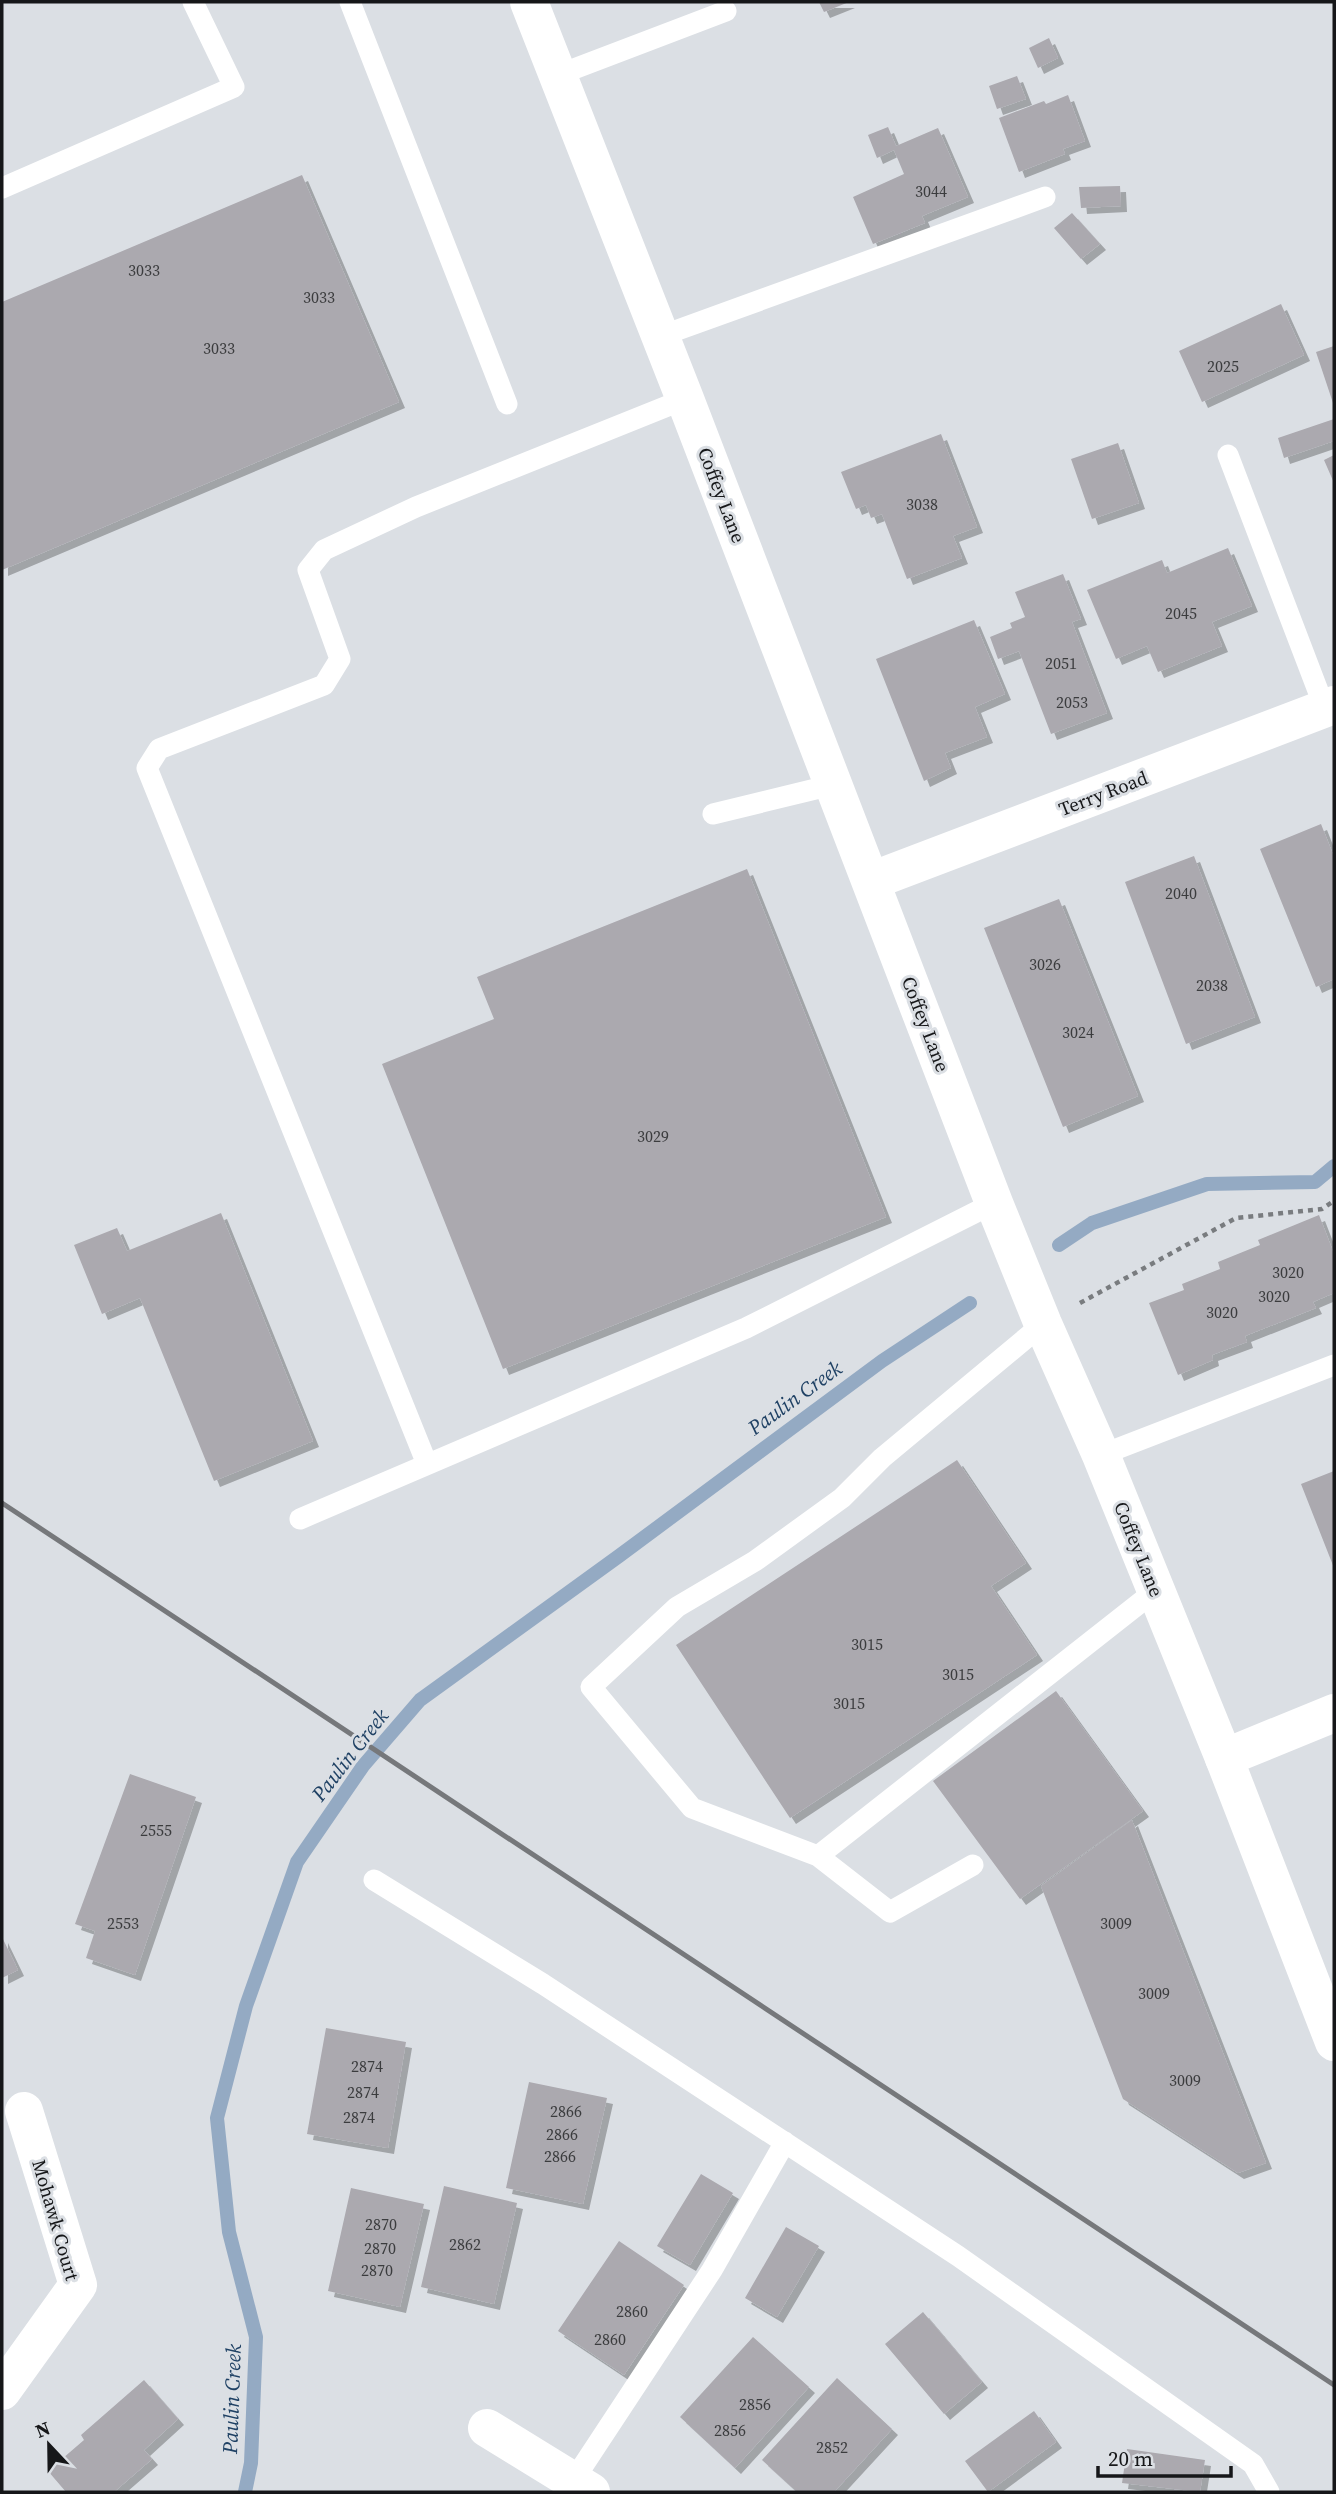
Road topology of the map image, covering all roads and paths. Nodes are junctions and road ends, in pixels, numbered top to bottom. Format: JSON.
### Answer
{"nodes":[{"id":1,"x":193,"y":2,"type":"edge"},
{"id":2,"x":350,"y":2,"type":"edge"},
{"id":3,"x":529,"y":2,"type":"edge"},
{"id":4,"x":726,"y":11,"type":"dead end"},
{"id":5,"x":558,"y":75,"type":"junction"},
{"id":6,"x":2,"y":188,"type":"edge"},
{"id":7,"x":1045,"y":197,"type":"dead end"},
{"id":8,"x":661,"y":337,"type":"junction"},
{"id":9,"x":685,"y":398,"type":"junction"},
{"id":10,"x":506,"y":404,"type":"dead end"},
{"id":11,"x":1228,"y":455,"type":"dead end"},
{"id":12,"x":1330,"y":707,"type":"edge"},
{"id":13,"x":832,"y":785,"type":"junction"},
{"id":14,"x":713,"y":814,"type":"dead end"},
{"id":15,"x":871,"y":881,"type":"junction"},
{"id":16,"x":1334,"y":1201,"type":"edge"},
{"id":17,"x":994,"y":1203,"type":"junction"},
{"id":18,"x":1043,"y":1324,"type":"junction"},
{"id":19,"x":1334,"y":1365,"type":"edge"},
{"id":20,"x":1101,"y":1455,"type":"junction"},
{"id":21,"x":427,"y":1464,"type":"junction"},
{"id":22,"x":300,"y":1519,"type":"dead end"},
{"id":23,"x":1155,"y":1591,"type":"junction"},
{"id":24,"x":1334,"y":1713,"type":"edge"},
{"id":25,"x":1224,"y":1758,"type":"junction"},
{"id":26,"x":818,"y":1856,"type":"junction"},
{"id":27,"x":973,"y":1865,"type":"dead end"},
{"id":28,"x":374,"y":1880,"type":"dead end"},
{"id":29,"x":1334,"y":2042,"type":"edge"},
{"id":30,"x":24,"y":2110,"type":"dead end"},
{"id":31,"x":785,"y":2142,"type":"junction"},
{"id":32,"x":2,"y":2391,"type":"edge"},
{"id":33,"x":486,"y":2428,"type":"dead end"},
{"id":34,"x":582,"y":2487,"type":"edge"},
{"id":35,"x":1269,"y":2492,"type":"edge"}],
"edges":[{"from":1,"to":6,"type":"lane"},
{"from":2,"to":10,"type":"lane"},
{"from":3,"to":5,"type":"street","name":"Coffey Lane"},
{"from":4,"to":5,"type":"lane"},
{"from":5,"to":8,"type":"street","name":"Coffey Lane"},
{"from":7,"to":8,"type":"lane"},
{"from":8,"to":9,"type":"street","name":"Coffey Lane"},
{"from":9,"to":13,"type":"street","name":"Coffey Lane"},
{"from":9,"to":21,"type":"lane"},
{"from":11,"to":12,"type":"lane"},
{"from":12,"to":15,"type":"street","name":"Terry Road"},
{"from":13,"to":14,"type":"lane"},
{"from":13,"to":15,"type":"street","name":"Coffey Lane"},
{"from":15,"to":17,"type":"street","name":"Coffey Lane"},
{"from":16,"to":18,"type":"path"},
{"from":17,"to":18,"type":"street","name":"Coffey Lane"},
{"from":17,"to":21,"type":"lane"},
{"from":18,"to":20,"type":"street","name":"Coffey Lane"},
{"from":18,"to":26,"type":"lane"},
{"from":19,"to":20,"type":"lane"},
{"from":20,"to":23,"type":"street","name":"Coffey Lane"},
{"from":21,"to":22,"type":"lane"},
{"from":23,"to":25,"type":"street","name":"Coffey Lane"},
{"from":23,"to":26,"type":"lane"},
{"from":24,"to":25,"type":"street"},
{"from":25,"to":29,"type":"street","name":"Coffey Lane"},
{"from":26,"to":27,"type":"lane"},
{"from":28,"to":31,"type":"lane"},
{"from":30,"to":32,"type":"street","name":"Mohawk Court"},
{"from":31,"to":34,"type":"lane"},
{"from":31,"to":35,"type":"lane"},
{"from":33,"to":34,"type":"street"}]}
